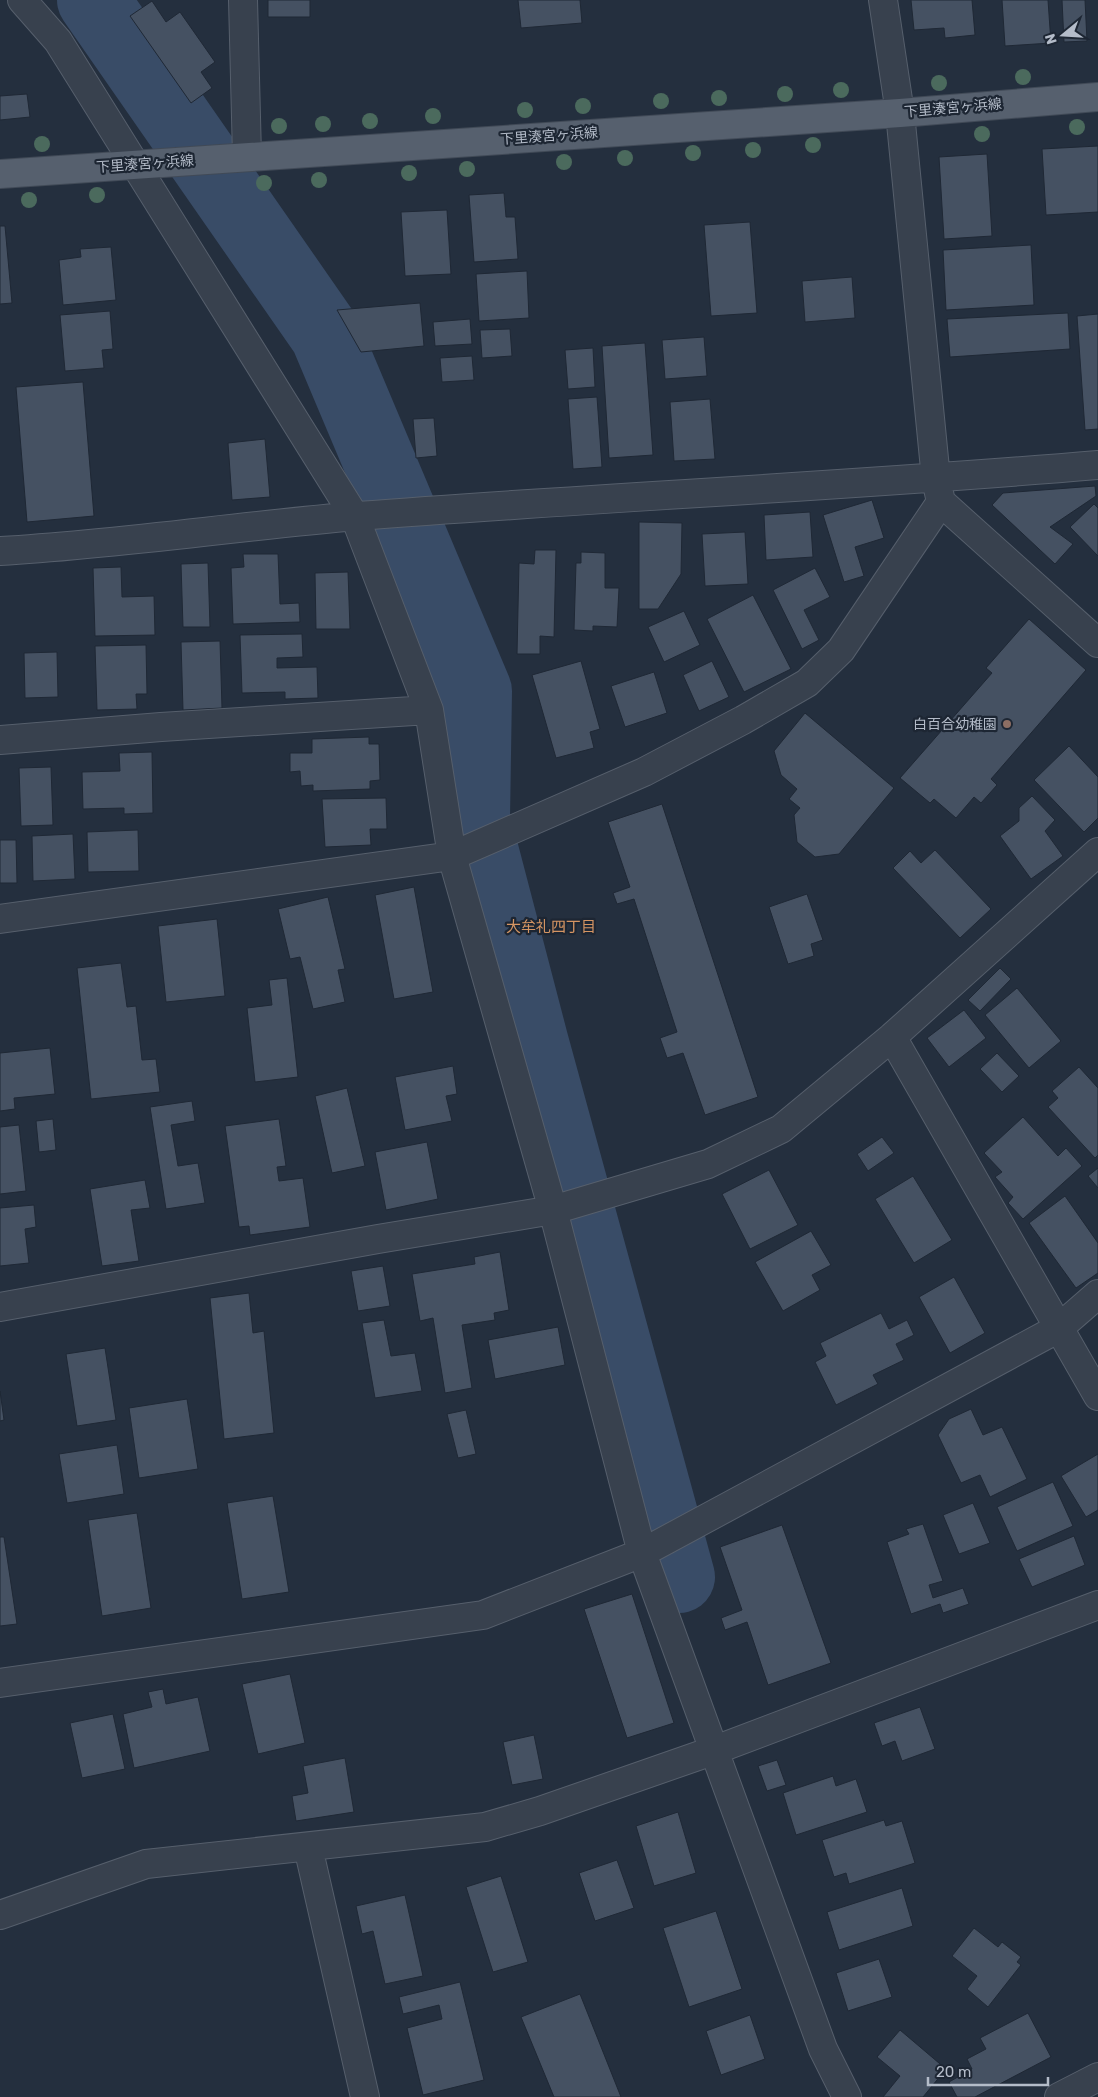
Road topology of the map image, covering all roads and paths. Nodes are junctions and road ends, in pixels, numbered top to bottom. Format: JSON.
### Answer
{"nodes":[{"id":1,"x":22,"y":0,"type":"edge"},
{"id":2,"x":243,"y":0,"type":"edge"},
{"id":3,"x":883,"y":0,"type":"edge"},
{"id":4,"x":1098,"y":97,"type":"edge"},
{"id":5,"x":900,"y":113,"type":"junction"},
{"id":6,"x":239,"y":157,"type":"junction"},
{"id":7,"x":137,"y":165,"type":"junction"},
{"id":8,"x":0,"y":174,"type":"edge"},
{"id":9,"x":1098,"y":465,"type":"edge"},
{"id":10,"x":938,"y":490,"type":"junction"},
{"id":11,"x":355,"y":517,"type":"junction"},
{"id":12,"x":0,"y":551,"type":"edge"},
{"id":13,"x":1098,"y":643,"type":"edge"},
{"id":14,"x":429,"y":710,"type":"junction"},
{"id":15,"x":0,"y":740,"type":"edge"},
{"id":16,"x":473,"y":847,"type":"junction"},
{"id":17,"x":1098,"y":852,"type":"edge"},
{"id":18,"x":0,"y":919,"type":"edge"},
{"id":19,"x":892,"y":1037,"type":"junction"},
{"id":20,"x":569,"y":1205,"type":"junction"},
{"id":21,"x":1098,"y":1294,"type":"edge"},
{"id":22,"x":0,"y":1308,"type":"edge"},
{"id":23,"x":1059,"y":1328,"type":"junction"},
{"id":24,"x":1098,"y":1396,"type":"edge"},
{"id":25,"x":659,"y":1544,"type":"junction"},
{"id":26,"x":1098,"y":1605,"type":"edge"},
{"id":27,"x":0,"y":1683,"type":"edge"},
{"id":28,"x":715,"y":1750,"type":"junction"},
{"id":29,"x":308,"y":1847,"type":"junction"},
{"id":30,"x":0,"y":1915,"type":"edge"},
{"id":31,"x":1098,"y":2077,"type":"edge"},
{"id":32,"x":366,"y":2097,"type":"edge"},
{"id":33,"x":847,"y":2097,"type":"edge"},
{"id":34,"x":1059,"y":2097,"type":"edge"}],
"edges":[{"from":1,"to":7,"type":"street"},
{"from":2,"to":6,"type":"street"},
{"from":3,"to":5,"type":"street"},
{"from":4,"to":5,"type":"main road","name":"下里湊宮ヶ浜線"},
{"from":5,"to":6,"type":"main road","name":"下里湊宮ヶ浜線"},
{"from":5,"to":10,"type":"street"},
{"from":6,"to":7,"type":"main road","name":"下里湊宮ヶ浜線"},
{"from":7,"to":8,"type":"main road","name":"下里湊宮ヶ浜線"},
{"from":7,"to":11,"type":"street"},
{"from":9,"to":10,"type":"street"},
{"from":10,"to":11,"type":"street"},
{"from":10,"to":13,"type":"street"},
{"from":10,"to":16,"type":"street"},
{"from":11,"to":12,"type":"street"},
{"from":11,"to":14,"type":"street"},
{"from":14,"to":15,"type":"street"},
{"from":14,"to":16,"type":"street"},
{"from":16,"to":18,"type":"street"},
{"from":16,"to":20,"type":"street"},
{"from":17,"to":19,"type":"street"},
{"from":19,"to":20,"type":"street"},
{"from":19,"to":23,"type":"street"},
{"from":20,"to":22,"type":"street"},
{"from":20,"to":25,"type":"street"},
{"from":21,"to":23,"type":"street"},
{"from":23,"to":24,"type":"street"},
{"from":23,"to":25,"type":"street"},
{"from":25,"to":27,"type":"street"},
{"from":25,"to":28,"type":"street"},
{"from":26,"to":28,"type":"street"},
{"from":28,"to":29,"type":"street"},
{"from":28,"to":33,"type":"street"},
{"from":29,"to":30,"type":"street"},
{"from":29,"to":32,"type":"street"},
{"from":31,"to":34,"type":"street"}]}
